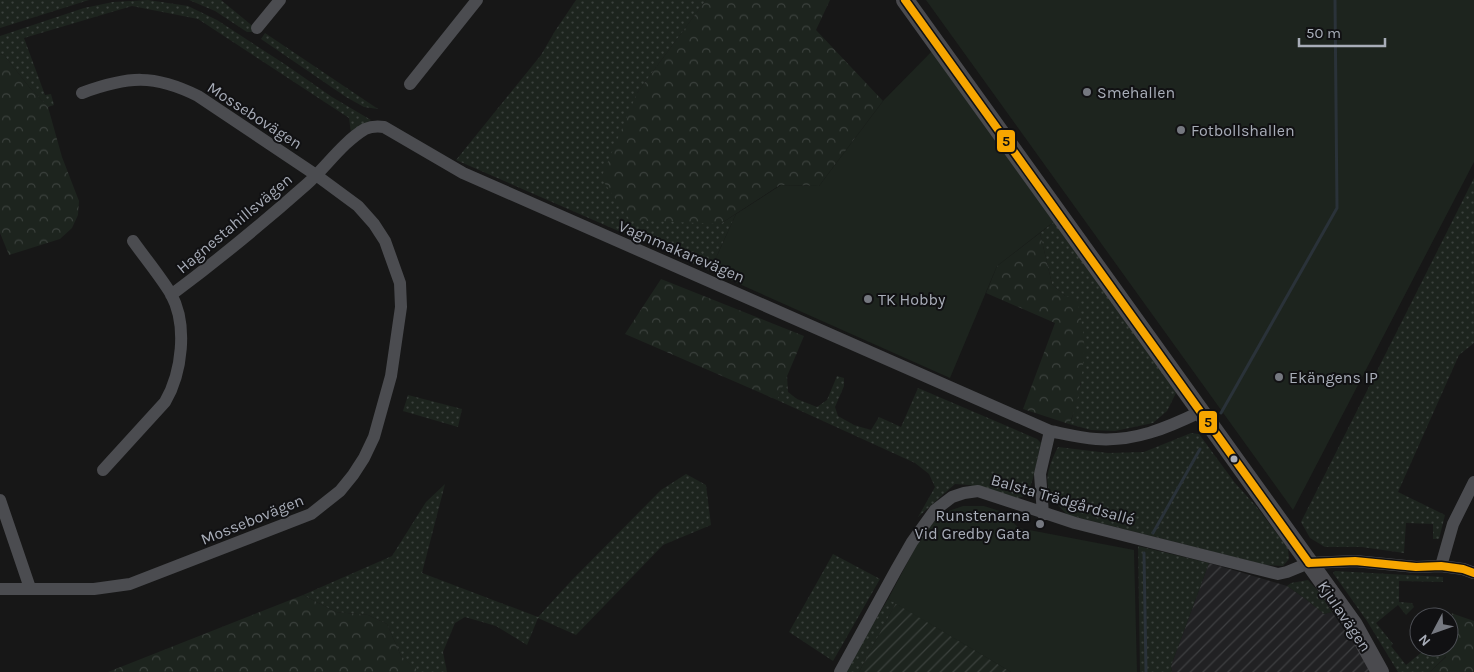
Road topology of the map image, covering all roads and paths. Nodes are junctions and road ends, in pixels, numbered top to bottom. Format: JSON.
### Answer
{"nodes":[{"id":1,"x":280,"y":0,"type":"edge"},
{"id":2,"x":477,"y":0,"type":"edge"},
{"id":3,"x":905,"y":0,"type":"edge"},
{"id":4,"x":257,"y":28,"type":"dead end"},
{"id":5,"x":410,"y":84,"type":"dead end"},
{"id":6,"x":82,"y":93,"type":"dead end"},
{"id":7,"x":316,"y":175,"type":"junction"},
{"id":8,"x":133,"y":241,"type":"dead end"},
{"id":9,"x":171,"y":295,"type":"junction"},
{"id":10,"x":1200,"y":412,"type":"junction"},
{"id":11,"x":1050,"y":431,"type":"junction"},
{"id":12,"x":103,"y":470,"type":"dead end"},
{"id":13,"x":1474,"y":482,"type":"edge"},
{"id":14,"x":0,"y":500,"type":"edge"},
{"id":15,"x":1043,"y":514,"type":"junction"},
{"id":16,"x":1309,"y":563,"type":"junction"},
{"id":17,"x":1442,"y":566,"type":"junction"},
{"id":18,"x":1474,"y":573,"type":"edge"},
{"id":19,"x":30,"y":588,"type":"junction"},
{"id":20,"x":0,"y":589,"type":"edge"},
{"id":21,"x":840,"y":672,"type":"edge"},
{"id":22,"x":1380,"y":672,"type":"edge"}],
"edges":[{"from":1,"to":4,"type":"street"},
{"from":2,"to":5,"type":"street"},
{"from":3,"to":10,"type":"street","name":"Kjulavägen"},
{"from":6,"to":7,"type":"street","name":"Mossebovägen"},
{"from":7,"to":9,"type":"street","name":"Hagnestahillsvägen"},
{"from":7,"to":11,"type":"street","name":"Vagnmakarevägen"},
{"from":7,"to":19,"type":"street","name":"Mossebovägen"},
{"from":8,"to":9,"type":"street","name":"Hagnestahillsvägen"},
{"from":9,"to":12,"type":"street","name":"Hagnestahillsvägen"},
{"from":10,"to":11,"type":"street","name":"Vagnmakarevägen"},
{"from":10,"to":16,"type":"street","name":"Kjulavägen"},
{"from":11,"to":15,"type":"street"},
{"from":13,"to":17,"type":"street"},
{"from":14,"to":19,"type":"street"},
{"from":15,"to":16,"type":"street","name":"Balsta Trädgårdsallé"},
{"from":15,"to":21,"type":"street","name":"Balsta Trädgårdsallé"},
{"from":16,"to":17,"type":"street","name":"Balsta Trädgårdsallé"},
{"from":16,"to":22,"type":"street","name":"Kjulavägen"},
{"from":17,"to":18,"type":"street","name":"Balsta Trädgårdsallé"},
{"from":19,"to":20,"type":"street","name":"Mossebovägen"}]}
